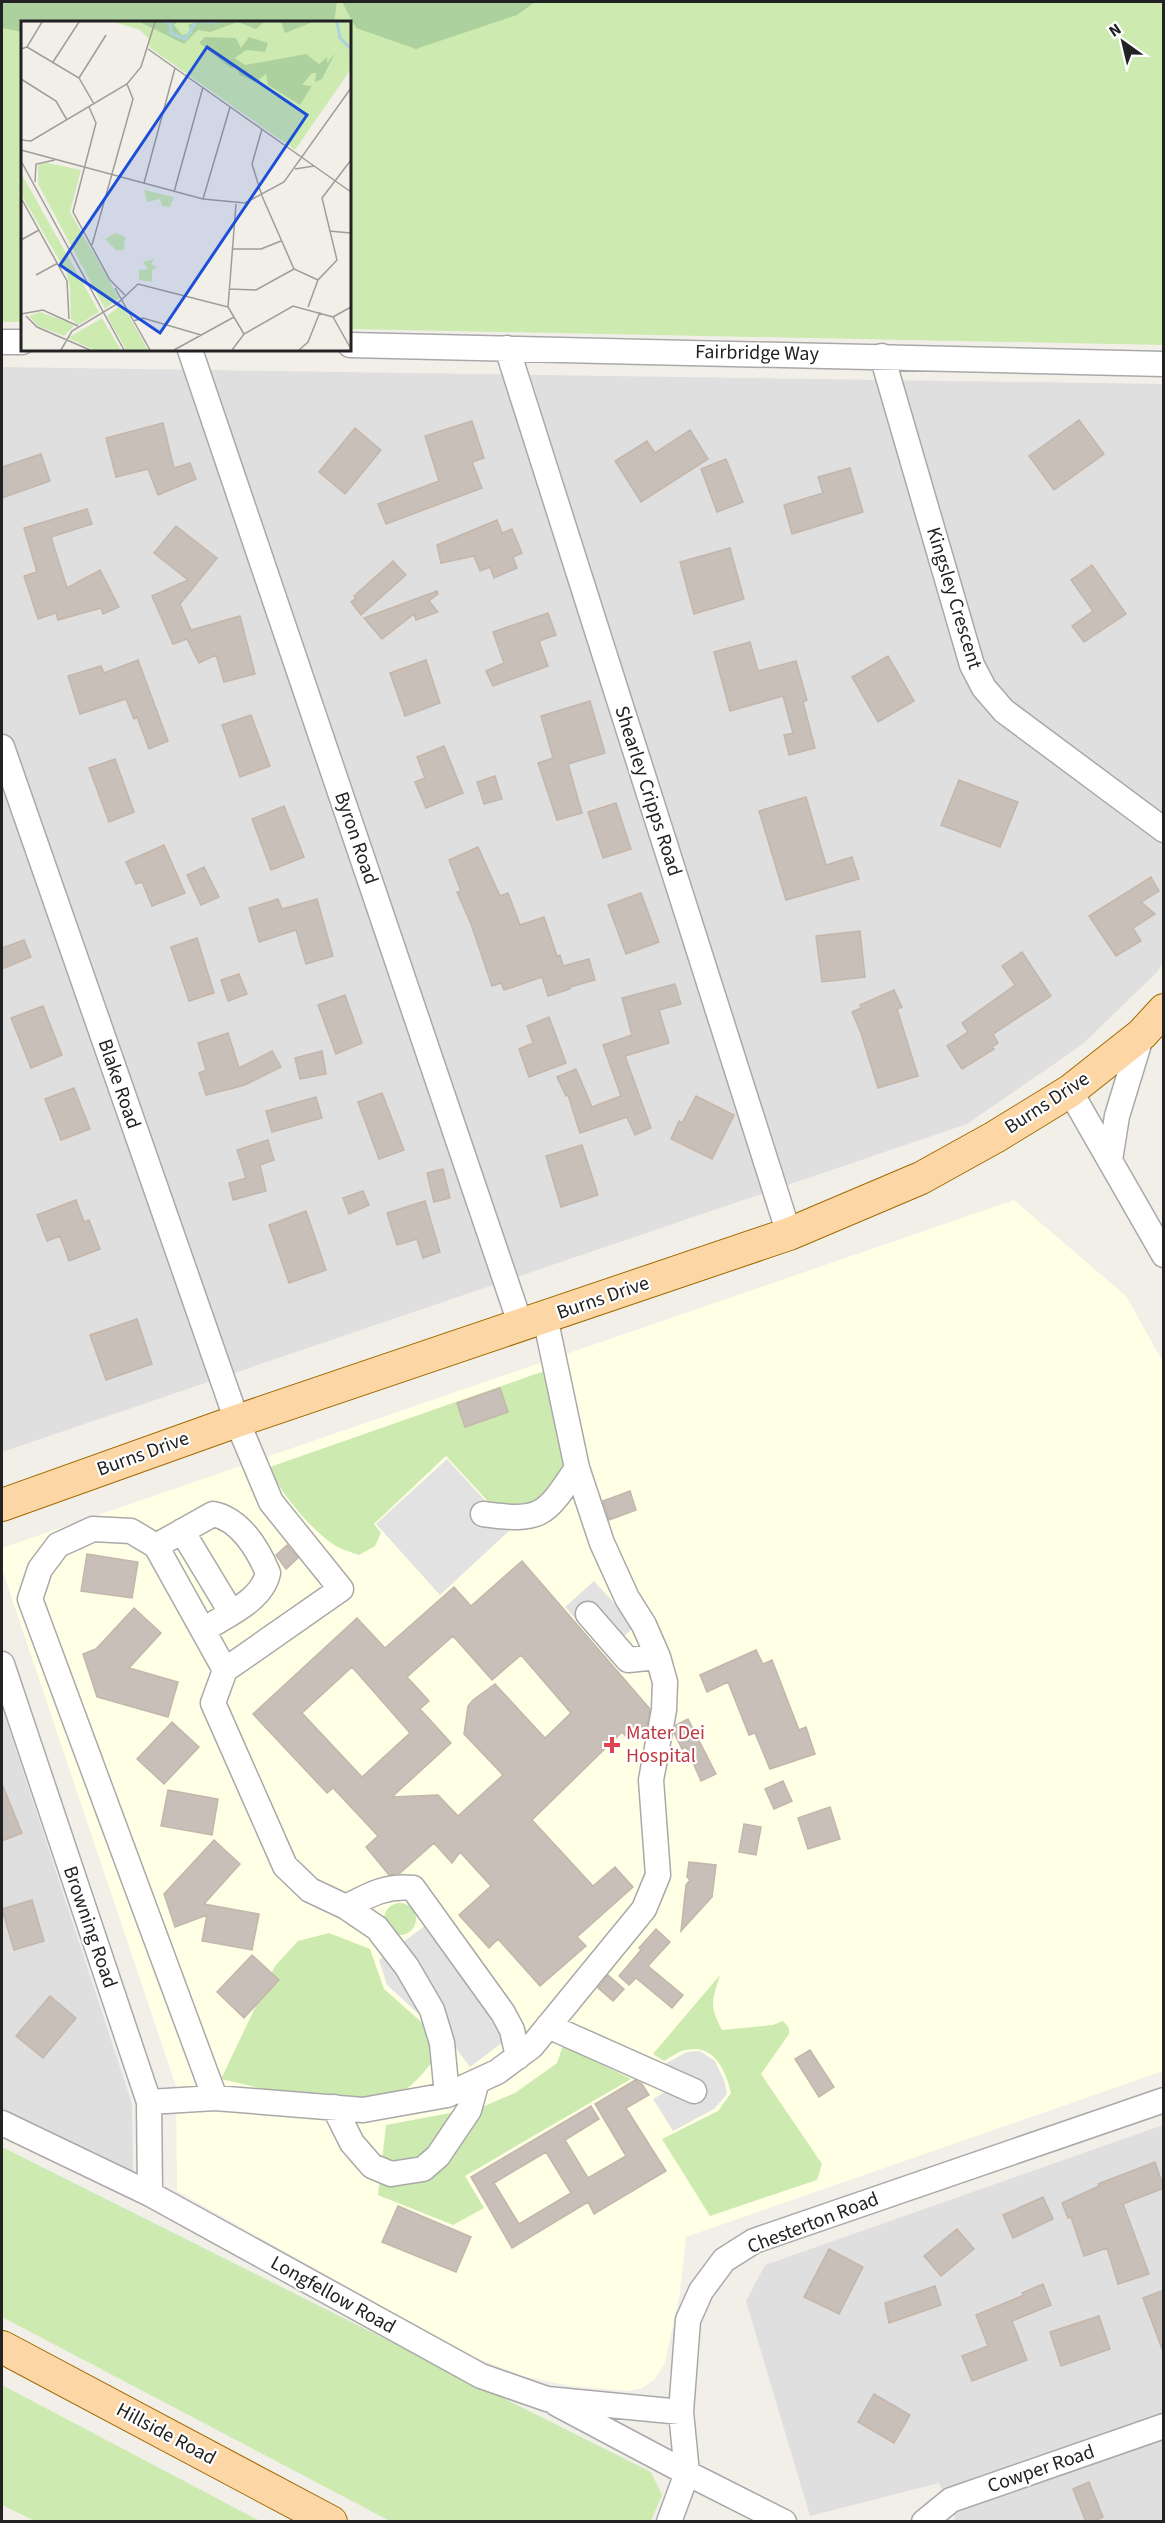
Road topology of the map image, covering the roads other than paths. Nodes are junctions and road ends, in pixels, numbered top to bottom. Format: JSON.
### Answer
{"nodes":[{"id":1,"x":2,"y":342,"type":"edge"},
{"id":2,"x":21,"y":342,"type":"edge"},
{"id":3,"x":351,"y":345,"type":"edge"},
{"id":4,"x":507,"y":348,"type":"junction"},
{"id":5,"x":190,"y":351,"type":"edge"},
{"id":6,"x":882,"y":356,"type":"junction"},
{"id":7,"x":1164,"y":364,"type":"edge"},
{"id":8,"x":2,"y":747,"type":"edge"},
{"id":9,"x":1164,"y":830,"type":"edge"},
{"id":10,"x":1164,"y":1010,"type":"edge"},
{"id":11,"x":1142,"y":1034,"type":"junction"},
{"id":12,"x":1070,"y":1091,"type":"junction"},
{"id":13,"x":1110,"y":1160,"type":"junction"},
{"id":14,"x":789,"y":1234,"type":"junction"},
{"id":15,"x":1164,"y":1255,"type":"edge"},
{"id":16,"x":533,"y":1322,"type":"junction"},
{"id":17,"x":237,"y":1421,"type":"junction"},
{"id":18,"x":577,"y":1468,"type":"junction"},
{"id":19,"x":2,"y":1505,"type":"edge"},
{"id":20,"x":483,"y":1514,"type":"dead end"},
{"id":21,"x":182,"y":1532,"type":"junction"},
{"id":22,"x":156,"y":1546,"type":"junction"},
{"id":23,"x":231,"y":1612,"type":"junction"},
{"id":24,"x":588,"y":1614,"type":"dead end"},
{"id":25,"x":203,"y":1630,"type":"junction"},
{"id":26,"x":658,"y":1657,"type":"junction"},
{"id":27,"x":2,"y":1664,"type":"edge"},
{"id":28,"x":225,"y":1670,"type":"junction"},
{"id":29,"x":346,"y":1907,"type":"junction"},
{"id":30,"x":548,"y":2026,"type":"junction"},
{"id":31,"x":518,"y":2056,"type":"junction"},
{"id":32,"x":477,"y":2081,"type":"junction"},
{"id":33,"x":694,"y":2091,"type":"dead end"},
{"id":34,"x":447,"y":2095,"type":"junction"},
{"id":35,"x":215,"y":2098,"type":"junction"},
{"id":36,"x":1164,"y":2100,"type":"edge"},
{"id":37,"x":149,"y":2102,"type":"junction"},
{"id":38,"x":334,"y":2107,"type":"junction"},
{"id":39,"x":2,"y":2123,"type":"edge"},
{"id":40,"x":150,"y":2194,"type":"junction"},
{"id":41,"x":2,"y":2347,"type":"edge"},
{"id":42,"x":547,"y":2399,"type":"junction"},
{"id":43,"x":681,"y":2412,"type":"junction"},
{"id":44,"x":1164,"y":2426,"type":"edge"},
{"id":45,"x":687,"y":2473,"type":"junction"},
{"id":46,"x":331,"y":2522,"type":"edge"},
{"id":47,"x":669,"y":2522,"type":"edge"},
{"id":48,"x":784,"y":2522,"type":"edge"},
{"id":49,"x":924,"y":2522,"type":"edge"}],
"edges":[{"from":1,"to":2,"type":"street"},
{"from":3,"to":4,"type":"street","name":"Fairbridge Way"},
{"from":4,"to":6,"type":"street","name":"Fairbridge Way"},
{"from":4,"to":14,"type":"street","name":"Shearley Cripps Road"},
{"from":5,"to":16,"type":"street","name":"Byron Road"},
{"from":6,"to":7,"type":"street","name":"Fairbridge Way"},
{"from":6,"to":9,"type":"street","name":"Kingsley Crescent"},
{"from":8,"to":17,"type":"street","name":"Blake Road"},
{"from":10,"to":11,"type":"main road","name":"Burns Drive"},
{"from":11,"to":12,"type":"main road","name":"Burns Drive"},
{"from":11,"to":13,"type":"street"},
{"from":12,"to":13,"type":"street"},
{"from":12,"to":14,"type":"main road","name":"Burns Drive"},
{"from":13,"to":15,"type":"street"},
{"from":14,"to":16,"type":"main road","name":"Burns Drive"},
{"from":16,"to":17,"type":"main road","name":"Burns Drive"},
{"from":16,"to":18,"type":"street","name":"Byron Road"},
{"from":17,"to":19,"type":"main road","name":"Burns Drive"},
{"from":17,"to":28,"type":"street","name":"Blake Road"},
{"from":18,"to":20,"type":"street"},
{"from":18,"to":26,"type":"street","name":"Byron Road"},
{"from":21,"to":22,"type":"street"},
{"from":21,"to":23,"type":"street"},
{"from":21,"to":23,"type":"street"},
{"from":22,"to":25,"type":"street"},
{"from":22,"to":35,"type":"street"},
{"from":23,"to":25,"type":"street"},
{"from":24,"to":26,"type":"street"},
{"from":25,"to":28,"type":"street"},
{"from":26,"to":30,"type":"street","name":"Byron Road"},
{"from":27,"to":37,"type":"street","name":"Browning Road"},
{"from":28,"to":29,"type":"street"},
{"from":29,"to":31,"type":"street"},
{"from":29,"to":34,"type":"street"},
{"from":30,"to":31,"type":"street","name":"Byron Road"},
{"from":30,"to":33,"type":"street"},
{"from":31,"to":32,"type":"street","name":"Byron Road"},
{"from":32,"to":34,"type":"street","name":"Byron Road"},
{"from":32,"to":38,"type":"street"},
{"from":34,"to":38,"type":"street","name":"Byron Road"},
{"from":35,"to":37,"type":"street","name":"Byron Road"},
{"from":35,"to":38,"type":"street","name":"Byron Road"},
{"from":36,"to":43,"type":"street","name":"Chesterton Road"},
{"from":37,"to":40,"type":"street","name":"Browning Road"},
{"from":39,"to":40,"type":"street","name":"Longfellow Road"},
{"from":40,"to":42,"type":"street","name":"Longfellow Road"},
{"from":41,"to":46,"type":"main road","name":"Hillside Road"},
{"from":42,"to":43,"type":"street","name":"Longfellow Road"},
{"from":42,"to":45,"type":"street"},
{"from":43,"to":45,"type":"street","name":"Chesterton Road"},
{"from":44,"to":49,"type":"street","name":"Cowper Road"},
{"from":45,"to":47,"type":"street","name":"Chesterton Road"},
{"from":45,"to":48,"type":"street"}]}
